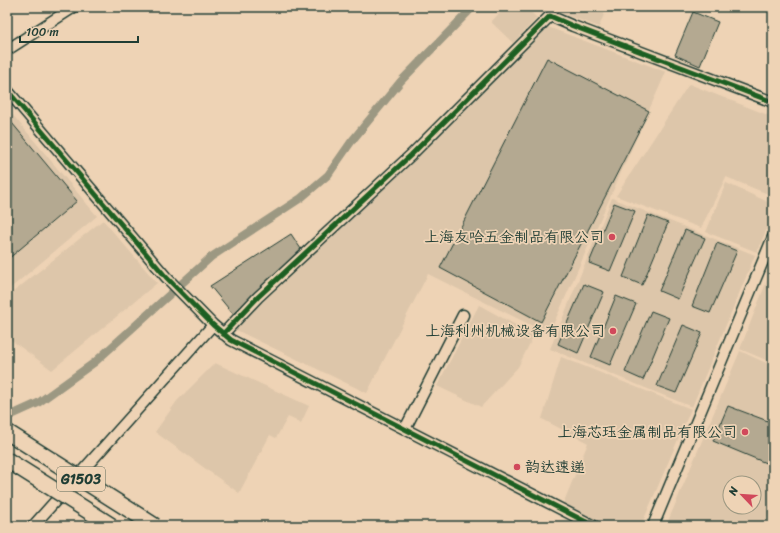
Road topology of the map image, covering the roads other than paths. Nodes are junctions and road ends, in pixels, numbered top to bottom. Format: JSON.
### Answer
{"nodes":[{"id":1,"x":74,"y":7,"type":"edge"},
{"id":2,"x":7,"y":50,"type":"edge"},
{"id":3,"x":7,"y":90,"type":"edge"},
{"id":4,"x":773,"y":102,"type":"edge"},
{"id":5,"x":773,"y":237,"type":"edge"},
{"id":6,"x":463,"y":315,"type":"dead end"},
{"id":7,"x":213,"y":325,"type":"junction"},
{"id":8,"x":223,"y":334,"type":"junction"},
{"id":9,"x":405,"y":429,"type":"junction"},
{"id":10,"x":7,"y":432,"type":"edge"},
{"id":11,"x":7,"y":460,"type":"edge"},
{"id":12,"x":33,"y":526,"type":"edge"},
{"id":13,"x":112,"y":526,"type":"edge"},
{"id":14,"x":155,"y":526,"type":"edge"},
{"id":15,"x":594,"y":526,"type":"edge"},
{"id":16,"x":653,"y":526,"type":"edge"}],
"edges":[{"from":1,"to":2,"type":"street"},
{"from":3,"to":7,"type":"street"},
{"from":4,"to":8,"type":"street"},
{"from":5,"to":16,"type":"street"},
{"from":6,"to":9,"type":"street"},
{"from":7,"to":8,"type":"street"},
{"from":7,"to":12,"type":"street"},
{"from":8,"to":9,"type":"street"},
{"from":9,"to":15,"type":"street"},
{"from":10,"to":14,"type":"highway","number":"G1503","bridge":true},
{"from":11,"to":13,"type":"highway","number":"G1503","bridge":true}]}
